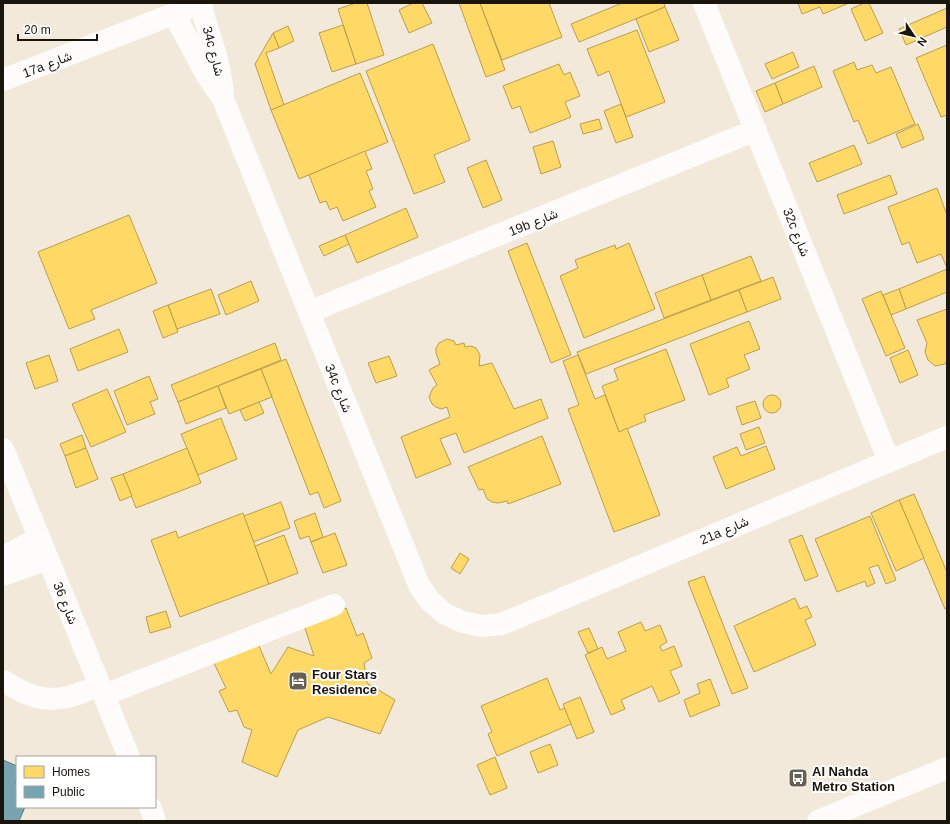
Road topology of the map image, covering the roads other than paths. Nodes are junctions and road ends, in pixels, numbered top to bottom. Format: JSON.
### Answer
{"nodes":[{"id":1,"x":704,"y":3,"type":"edge"},
{"id":2,"x":201,"y":4,"type":"edge"},
{"id":3,"x":167,"y":12,"type":"edge"},
{"id":4,"x":3,"y":80,"type":"edge"},
{"id":5,"x":223,"y":99,"type":"junction"},
{"id":6,"x":756,"y":130,"type":"junction"},
{"id":7,"x":309,"y":312,"type":"junction"},
{"id":8,"x":947,"y":437,"type":"edge"},
{"id":9,"x":3,"y":449,"type":"edge"},
{"id":10,"x":889,"y":461,"type":"junction"},
{"id":11,"x":39,"y":538,"type":"junction"},
{"id":12,"x":3,"y":557,"type":"edge"},
{"id":13,"x":48,"y":559,"type":"junction"},
{"id":14,"x":3,"y":575,"type":"edge"},
{"id":15,"x":334,"y":605,"type":"dead end"},
{"id":16,"x":502,"y":624,"type":"joint"},
{"id":17,"x":3,"y":681,"type":"edge"},
{"id":18,"x":101,"y":690,"type":"junction"},
{"id":19,"x":129,"y":756,"type":"edge"},
{"id":20,"x":947,"y":768,"type":"edge"},
{"id":21,"x":150,"y":808,"type":"edge"},
{"id":22,"x":156,"y":821,"type":"edge"},
{"id":23,"x":818,"y":821,"type":"edge"}],
"edges":[{"from":1,"to":6,"type":"street","name":"32c شارع"},
{"from":2,"to":3,"type":"street","name":"17a شارع"},
{"from":2,"to":5,"type":"street","name":"34c شارع"},
{"from":3,"to":4,"type":"street","name":"17a شارع"},
{"from":3,"to":5,"type":"street","name":"34c شارع"},
{"from":5,"to":7,"type":"street","name":"34c شارع"},
{"from":6,"to":7,"type":"street","name":"19b شارع"},
{"from":6,"to":10,"type":"street","name":"32c شارع"},
{"from":7,"to":16,"type":"street","name":"34c شارع"},
{"from":8,"to":10,"type":"street","name":"21a شارع"},
{"from":9,"to":11,"type":"street","name":"شارع 36"},
{"from":10,"to":16,"type":"street","name":"21a شارع"},
{"from":11,"to":12,"type":"street"},
{"from":11,"to":13,"type":"street","name":"شارع 36"},
{"from":13,"to":14,"type":"street"},
{"from":13,"to":18,"type":"street","name":"شارع 36"},
{"from":15,"to":18,"type":"street"},
{"from":17,"to":18,"type":"street"},
{"from":18,"to":19,"type":"street","name":"شارع 36"},
{"from":20,"to":23,"type":"street"},
{"from":21,"to":22,"type":"street"}]}
